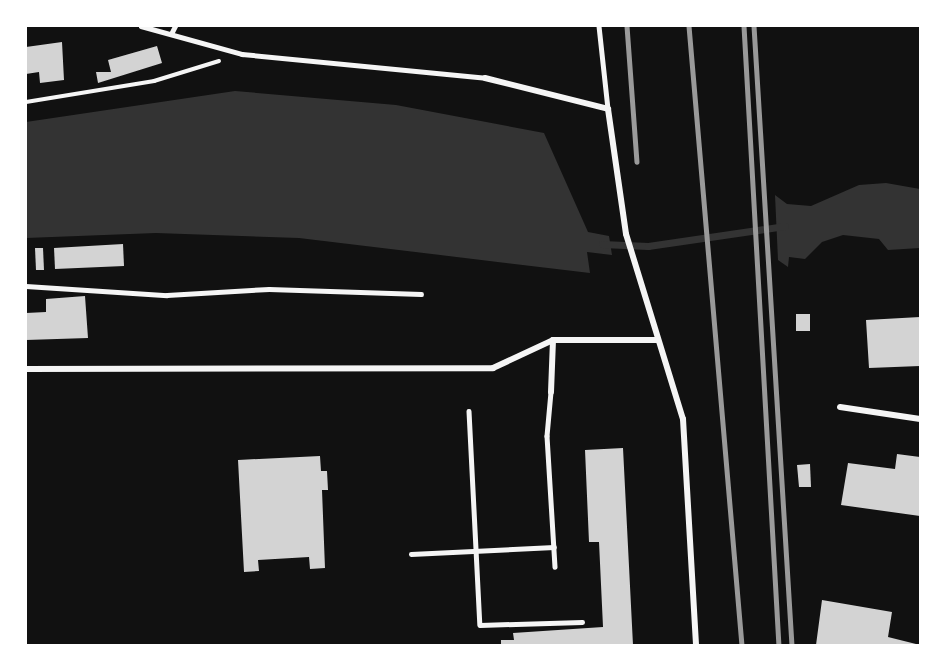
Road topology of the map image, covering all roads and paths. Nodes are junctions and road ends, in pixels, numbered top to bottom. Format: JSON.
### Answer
{"nodes":[{"id":1,"x":141,"y":26,"type":"edge"},
{"id":2,"x":175,"y":26,"type":"edge"},
{"id":3,"x":600,"y":26,"type":"edge"},
{"id":4,"x":171,"y":34,"type":"junction"},
{"id":5,"x":242,"y":54,"type":"junction"},
{"id":6,"x":485,"y":78,"type":"joint"},
{"id":7,"x":26,"y":102,"type":"edge"},
{"id":8,"x":608,"y":109,"type":"junction"},
{"id":9,"x":26,"y":286,"type":"edge"},
{"id":10,"x":421,"y":294,"type":"dead end"},
{"id":11,"x":553,"y":340,"type":"junction"},
{"id":12,"x":658,"y":340,"type":"junction"},
{"id":13,"x":26,"y":369,"type":"edge"},
{"id":14,"x":551,"y":392,"type":"joint"},
{"id":15,"x":840,"y":408,"type":"dead end"},
{"id":16,"x":469,"y":411,"type":"dead end"},
{"id":17,"x":921,"y":419,"type":"edge"},
{"id":18,"x":554,"y":547,"type":"junction"},
{"id":19,"x":474,"y":551,"type":"junction"},
{"id":20,"x":411,"y":554,"type":"dead end"},
{"id":21,"x":555,"y":567,"type":"dead end"},
{"id":22,"x":582,"y":622,"type":"dead end"},
{"id":23,"x":696,"y":645,"type":"edge"}],
"edges":[{"from":1,"to":4,"type":"lane"},
{"from":2,"to":4,"type":"lane"},
{"from":3,"to":8,"type":"lane"},
{"from":4,"to":5,"type":"lane"},
{"from":5,"to":6,"type":"lane"},
{"from":5,"to":7,"type":"path"},
{"from":6,"to":8,"type":"street"},
{"from":8,"to":12,"type":"street"},
{"from":9,"to":10,"type":"lane"},
{"from":11,"to":12,"type":"street"},
{"from":11,"to":13,"type":"street"},
{"from":11,"to":14,"type":"street"},
{"from":12,"to":23,"type":"street"},
{"from":14,"to":18,"type":"lane"},
{"from":15,"to":17,"type":"street"},
{"from":16,"to":19,"type":"lane"},
{"from":18,"to":19,"type":"lane"},
{"from":18,"to":21,"type":"lane"},
{"from":19,"to":20,"type":"lane"},
{"from":19,"to":22,"type":"lane"}]}
